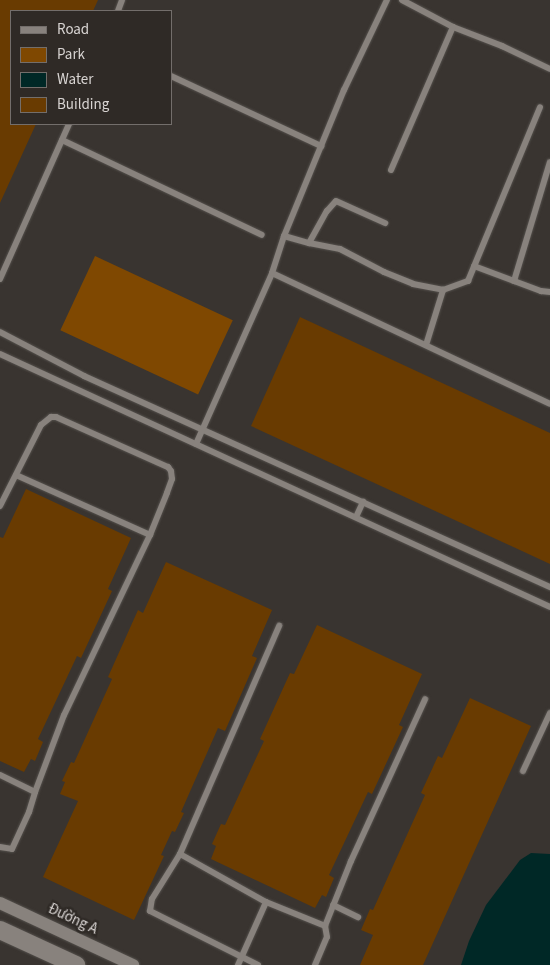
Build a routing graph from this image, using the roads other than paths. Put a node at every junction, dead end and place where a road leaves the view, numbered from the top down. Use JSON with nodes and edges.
{"nodes":[{"id":1,"x":387,"y":0,"type":"edge"},
{"id":2,"x":402,"y":0,"type":"edge"},
{"id":3,"x":453,"y":27,"type":"junction"},
{"id":4,"x":550,"y":69,"type":"edge"},
{"id":5,"x":172,"y":76,"type":"edge"},
{"id":6,"x":540,"y":107,"type":"dead end"},
{"id":7,"x":70,"y":125,"type":"edge"},
{"id":8,"x":62,"y":140,"type":"junction"},
{"id":9,"x":321,"y":146,"type":"junction"},
{"id":10,"x":550,"y":162,"type":"edge"},
{"id":11,"x":391,"y":170,"type":"dead end"},
{"id":12,"x":385,"y":224,"type":"dead end"},
{"id":13,"x":262,"y":235,"type":"dead end"},
{"id":14,"x":284,"y":236,"type":"junction"},
{"id":15,"x":309,"y":243,"type":"junction"},
{"id":16,"x":474,"y":266,"type":"junction"},
{"id":17,"x":272,"y":274,"type":"junction"},
{"id":18,"x":0,"y":279,"type":"edge"},
{"id":19,"x":514,"y":281,"type":"junction"},
{"id":20,"x":443,"y":290,"type":"junction"},
{"id":21,"x":550,"y":292,"type":"edge"},
{"id":22,"x":0,"y":332,"type":"edge"},
{"id":23,"x":426,"y":344,"type":"junction"},
{"id":24,"x":0,"y":354,"type":"edge"},
{"id":25,"x":550,"y":404,"type":"edge"},
{"id":26,"x":201,"y":429,"type":"junction"},
{"id":27,"x":196,"y":444,"type":"junction"},
{"id":28,"x":16,"y":475,"type":"junction"},
{"id":29,"x":363,"y":502,"type":"junction"},
{"id":30,"x":0,"y":506,"type":"edge"},
{"id":31,"x":356,"y":518,"type":"junction"},
{"id":32,"x":150,"y":535,"type":"junction"},
{"id":33,"x":550,"y":587,"type":"edge"},
{"id":34,"x":550,"y":606,"type":"edge"},
{"id":35,"x":279,"y":626,"type":"dead end"},
{"id":36,"x":425,"y":699,"type":"dead end"},
{"id":37,"x":550,"y":712,"type":"edge"},
{"id":38,"x":523,"y":771,"type":"dead end"},
{"id":39,"x":0,"y":774,"type":"edge"},
{"id":40,"x":35,"y":792,"type":"junction"},
{"id":41,"x":0,"y":847,"type":"edge"},
{"id":42,"x":180,"y":854,"type":"junction"},
{"id":43,"x":266,"y":902,"type":"junction"},
{"id":44,"x":0,"y":903,"type":"edge"},
{"id":45,"x":333,"y":905,"type":"junction"},
{"id":46,"x":358,"y":917,"type":"dead end"},
{"id":47,"x":325,"y":926,"type":"junction"},
{"id":48,"x":0,"y":930,"type":"edge"},
{"id":49,"x":241,"y":956,"type":"junction"},
{"id":50,"x":76,"y":965,"type":"edge"},
{"id":51,"x":133,"y":965,"type":"edge"},
{"id":52,"x":238,"y":965,"type":"edge"},
{"id":53,"x":258,"y":965,"type":"edge"},
{"id":54,"x":315,"y":965,"type":"edge"}],
"edges":[{"from":1,"to":9,"type":"lane"},
{"from":2,"to":3,"type":"lane"},
{"from":3,"to":4,"type":"lane"},
{"from":3,"to":11,"type":"lane"},
{"from":5,"to":9,"type":"lane"},
{"from":6,"to":16,"type":"lane"},
{"from":7,"to":8,"type":"lane"},
{"from":8,"to":13,"type":"lane"},
{"from":8,"to":18,"type":"lane"},
{"from":9,"to":14,"type":"lane"},
{"from":10,"to":19,"type":"lane"},
{"from":12,"to":15,"type":"lane"},
{"from":14,"to":15,"type":"lane"},
{"from":14,"to":17,"type":"lane"},
{"from":15,"to":20,"type":"lane"},
{"from":16,"to":19,"type":"lane"},
{"from":16,"to":20,"type":"lane"},
{"from":17,"to":23,"type":"lane"},
{"from":17,"to":26,"type":"lane"},
{"from":19,"to":21,"type":"lane"},
{"from":20,"to":23,"type":"lane"},
{"from":22,"to":26,"type":"lane"},
{"from":23,"to":25,"type":"lane"},
{"from":24,"to":27,"type":"lane"},
{"from":26,"to":27,"type":"lane"},
{"from":26,"to":29,"type":"lane"},
{"from":27,"to":31,"type":"lane"},
{"from":28,"to":30,"type":"lane"},
{"from":28,"to":32,"type":"lane"},
{"from":28,"to":32,"type":"lane"},
{"from":29,"to":31,"type":"lane"},
{"from":29,"to":33,"type":"lane"},
{"from":31,"to":34,"type":"lane"},
{"from":32,"to":40,"type":"lane"},
{"from":35,"to":42,"type":"lane"},
{"from":36,"to":45,"type":"lane"},
{"from":37,"to":38,"type":"lane"},
{"from":39,"to":40,"type":"lane"},
{"from":40,"to":41,"type":"lane"},
{"from":42,"to":43,"type":"lane"},
{"from":42,"to":49,"type":"lane"},
{"from":43,"to":47,"type":"lane"},
{"from":43,"to":49,"type":"lane"},
{"from":44,"to":51,"type":"street","name":"Đường A"},
{"from":45,"to":46,"type":"lane"},
{"from":45,"to":47,"type":"lane"},
{"from":47,"to":54,"type":"lane"},
{"from":48,"to":50,"type":"main road"},
{"from":49,"to":52,"type":"lane"},
{"from":49,"to":53,"type":"lane"}]}
